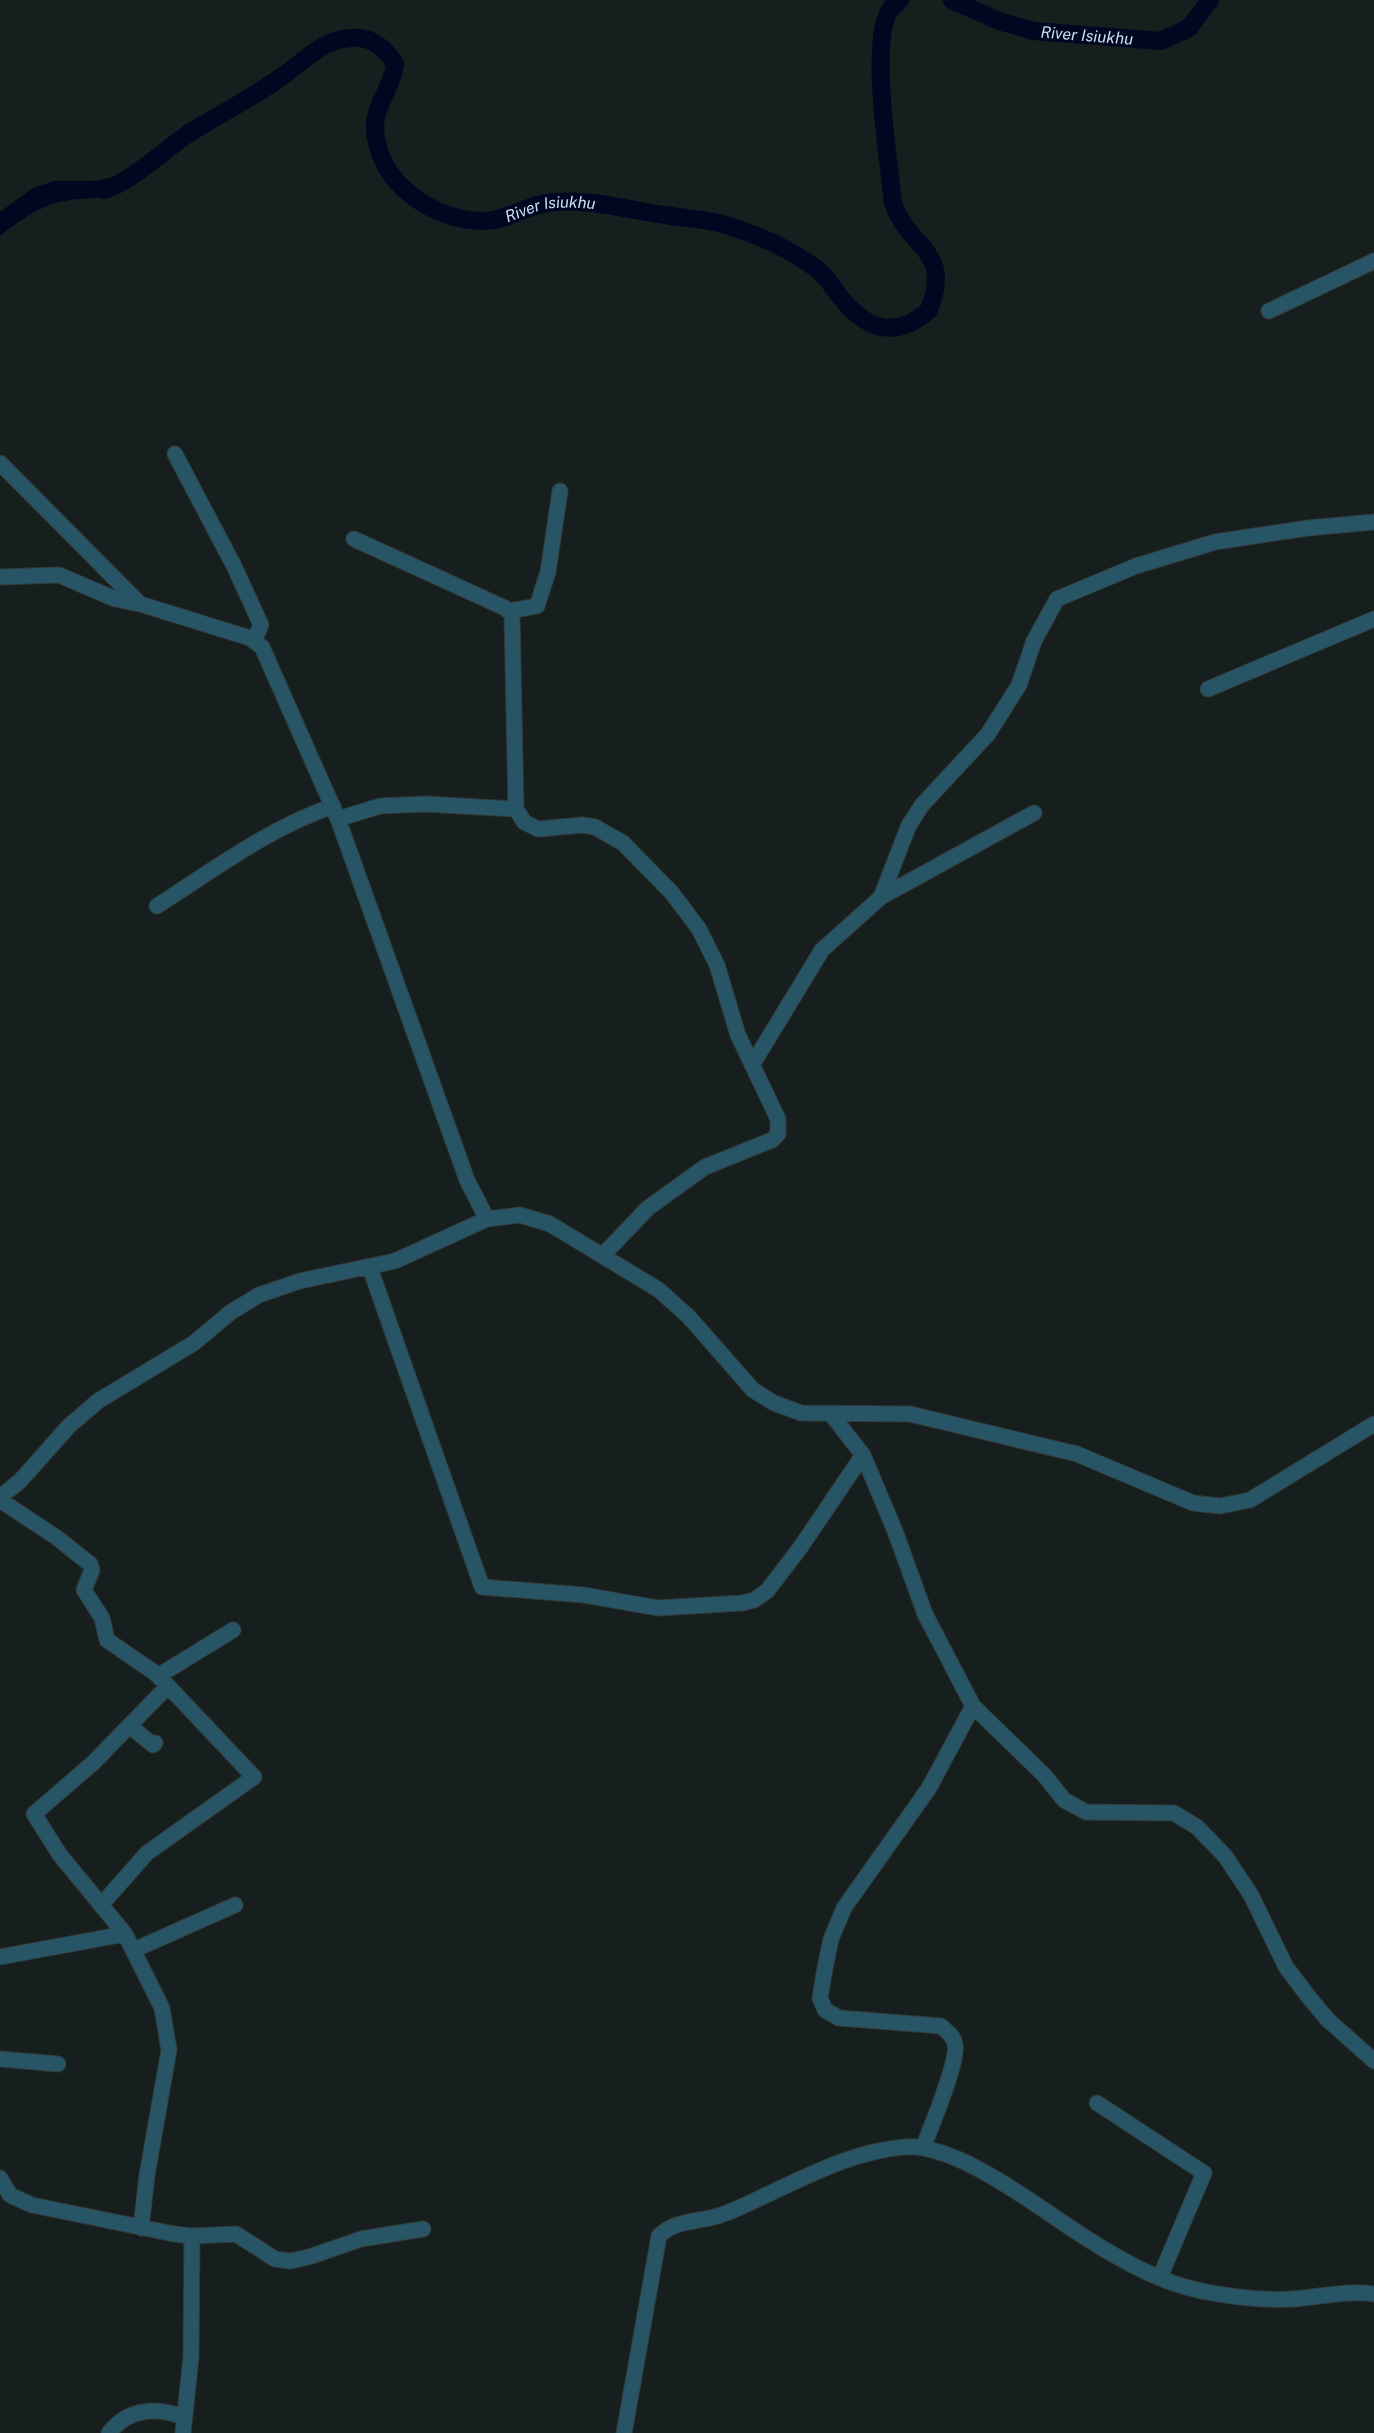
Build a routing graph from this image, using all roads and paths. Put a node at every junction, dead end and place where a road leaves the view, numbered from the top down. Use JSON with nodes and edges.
{"nodes":[{"id":1,"x":1374,"y":261,"type":"edge"},
{"id":2,"x":1269,"y":311,"type":"dead end"},
{"id":3,"x":175,"y":454,"type":"dead end"},
{"id":4,"x":0,"y":463,"type":"edge"},
{"id":5,"x":560,"y":491,"type":"dead end"},
{"id":6,"x":1374,"y":522,"type":"edge"},
{"id":7,"x":354,"y":539,"type":"dead end"},
{"id":8,"x":0,"y":577,"type":"edge"},
{"id":9,"x":140,"y":604,"type":"junction"},
{"id":10,"x":509,"y":611,"type":"junction"},
{"id":11,"x":1374,"y":619,"type":"edge"},
{"id":12,"x":254,"y":640,"type":"junction"},
{"id":13,"x":1208,"y":689,"type":"dead end"},
{"id":14,"x":516,"y":809,"type":"junction"},
{"id":15,"x":336,"y":812,"type":"junction"},
{"id":16,"x":1034,"y":813,"type":"dead end"},
{"id":17,"x":880,"y":897,"type":"junction"},
{"id":18,"x":157,"y":906,"type":"dead end"},
{"id":19,"x":752,"y":1065,"type":"junction"},
{"id":20,"x":487,"y":1219,"type":"junction"},
{"id":21,"x":603,"y":1255,"type":"junction"},
{"id":22,"x":370,"y":1268,"type":"junction"},
{"id":23,"x":831,"y":1414,"type":"junction"},
{"id":24,"x":1374,"y":1424,"type":"edge"},
{"id":25,"x":863,"y":1455,"type":"junction"},
{"id":26,"x":0,"y":1498,"type":"edge"},
{"id":27,"x":233,"y":1630,"type":"dead end"},
{"id":28,"x":163,"y":1681,"type":"junction"},
{"id":29,"x":973,"y":1706,"type":"junction"},
{"id":30,"x":130,"y":1725,"type":"junction"},
{"id":31,"x":155,"y":1743,"type":"dead end"},
{"id":32,"x":102,"y":1904,"type":"junction"},
{"id":33,"x":235,"y":1905,"type":"dead end"},
{"id":34,"x":125,"y":1934,"type":"junction"},
{"id":35,"x":134,"y":1950,"type":"junction"},
{"id":36,"x":0,"y":1957,"type":"edge"},
{"id":37,"x":0,"y":2059,"type":"edge"},
{"id":38,"x":1374,"y":2061,"type":"edge"},
{"id":39,"x":58,"y":2064,"type":"dead end"},
{"id":40,"x":1097,"y":2103,"type":"dead end"},
{"id":41,"x":923,"y":2148,"type":"junction"},
{"id":42,"x":0,"y":2178,"type":"edge"},
{"id":43,"x":141,"y":2228,"type":"junction"},
{"id":44,"x":423,"y":2229,"type":"dead end"},
{"id":45,"x":192,"y":2236,"type":"junction"},
{"id":46,"x":1160,"y":2277,"type":"junction"},
{"id":47,"x":1374,"y":2294,"type":"edge"},
{"id":48,"x":183,"y":2425,"type":"edge"},
{"id":49,"x":109,"y":2433,"type":"edge"},
{"id":50,"x":624,"y":2433,"type":"edge"}],
"edges":[{"from":1,"to":2,"type":"street"},
{"from":3,"to":12,"type":"street"},
{"from":4,"to":9,"type":"street"},
{"from":5,"to":10,"type":"street"},
{"from":6,"to":17,"type":"street"},
{"from":7,"to":10,"type":"street"},
{"from":8,"to":9,"type":"street"},
{"from":9,"to":12,"type":"street"},
{"from":10,"to":14,"type":"street"},
{"from":11,"to":13,"type":"street"},
{"from":12,"to":15,"type":"street"},
{"from":14,"to":15,"type":"street"},
{"from":14,"to":19,"type":"street"},
{"from":15,"to":18,"type":"street"},
{"from":15,"to":20,"type":"street"},
{"from":16,"to":17,"type":"street"},
{"from":17,"to":19,"type":"street"},
{"from":19,"to":21,"type":"street"},
{"from":20,"to":21,"type":"street"},
{"from":20,"to":22,"type":"street"},
{"from":21,"to":23,"type":"street"},
{"from":22,"to":25,"type":"street"},
{"from":22,"to":26,"type":"street"},
{"from":23,"to":24,"type":"street"},
{"from":23,"to":25,"type":"street"},
{"from":25,"to":29,"type":"street"},
{"from":26,"to":28,"type":"street"},
{"from":27,"to":28,"type":"street"},
{"from":28,"to":30,"type":"street"},
{"from":28,"to":32,"type":"street"},
{"from":29,"to":38,"type":"street"},
{"from":29,"to":41,"type":"street"},
{"from":30,"to":31,"type":"street"},
{"from":30,"to":32,"type":"street"},
{"from":32,"to":34,"type":"street"},
{"from":33,"to":35,"type":"street"},
{"from":34,"to":35,"type":"street"},
{"from":34,"to":36,"type":"street"},
{"from":35,"to":43,"type":"street"},
{"from":37,"to":39,"type":"street"},
{"from":40,"to":46,"type":"street"},
{"from":41,"to":46,"type":"street"},
{"from":41,"to":50,"type":"street"},
{"from":42,"to":43,"type":"street"},
{"from":43,"to":45,"type":"street"},
{"from":44,"to":45,"type":"street"},
{"from":45,"to":48,"type":"street"},
{"from":46,"to":47,"type":"street"},
{"from":48,"to":49,"type":"street"}]}
